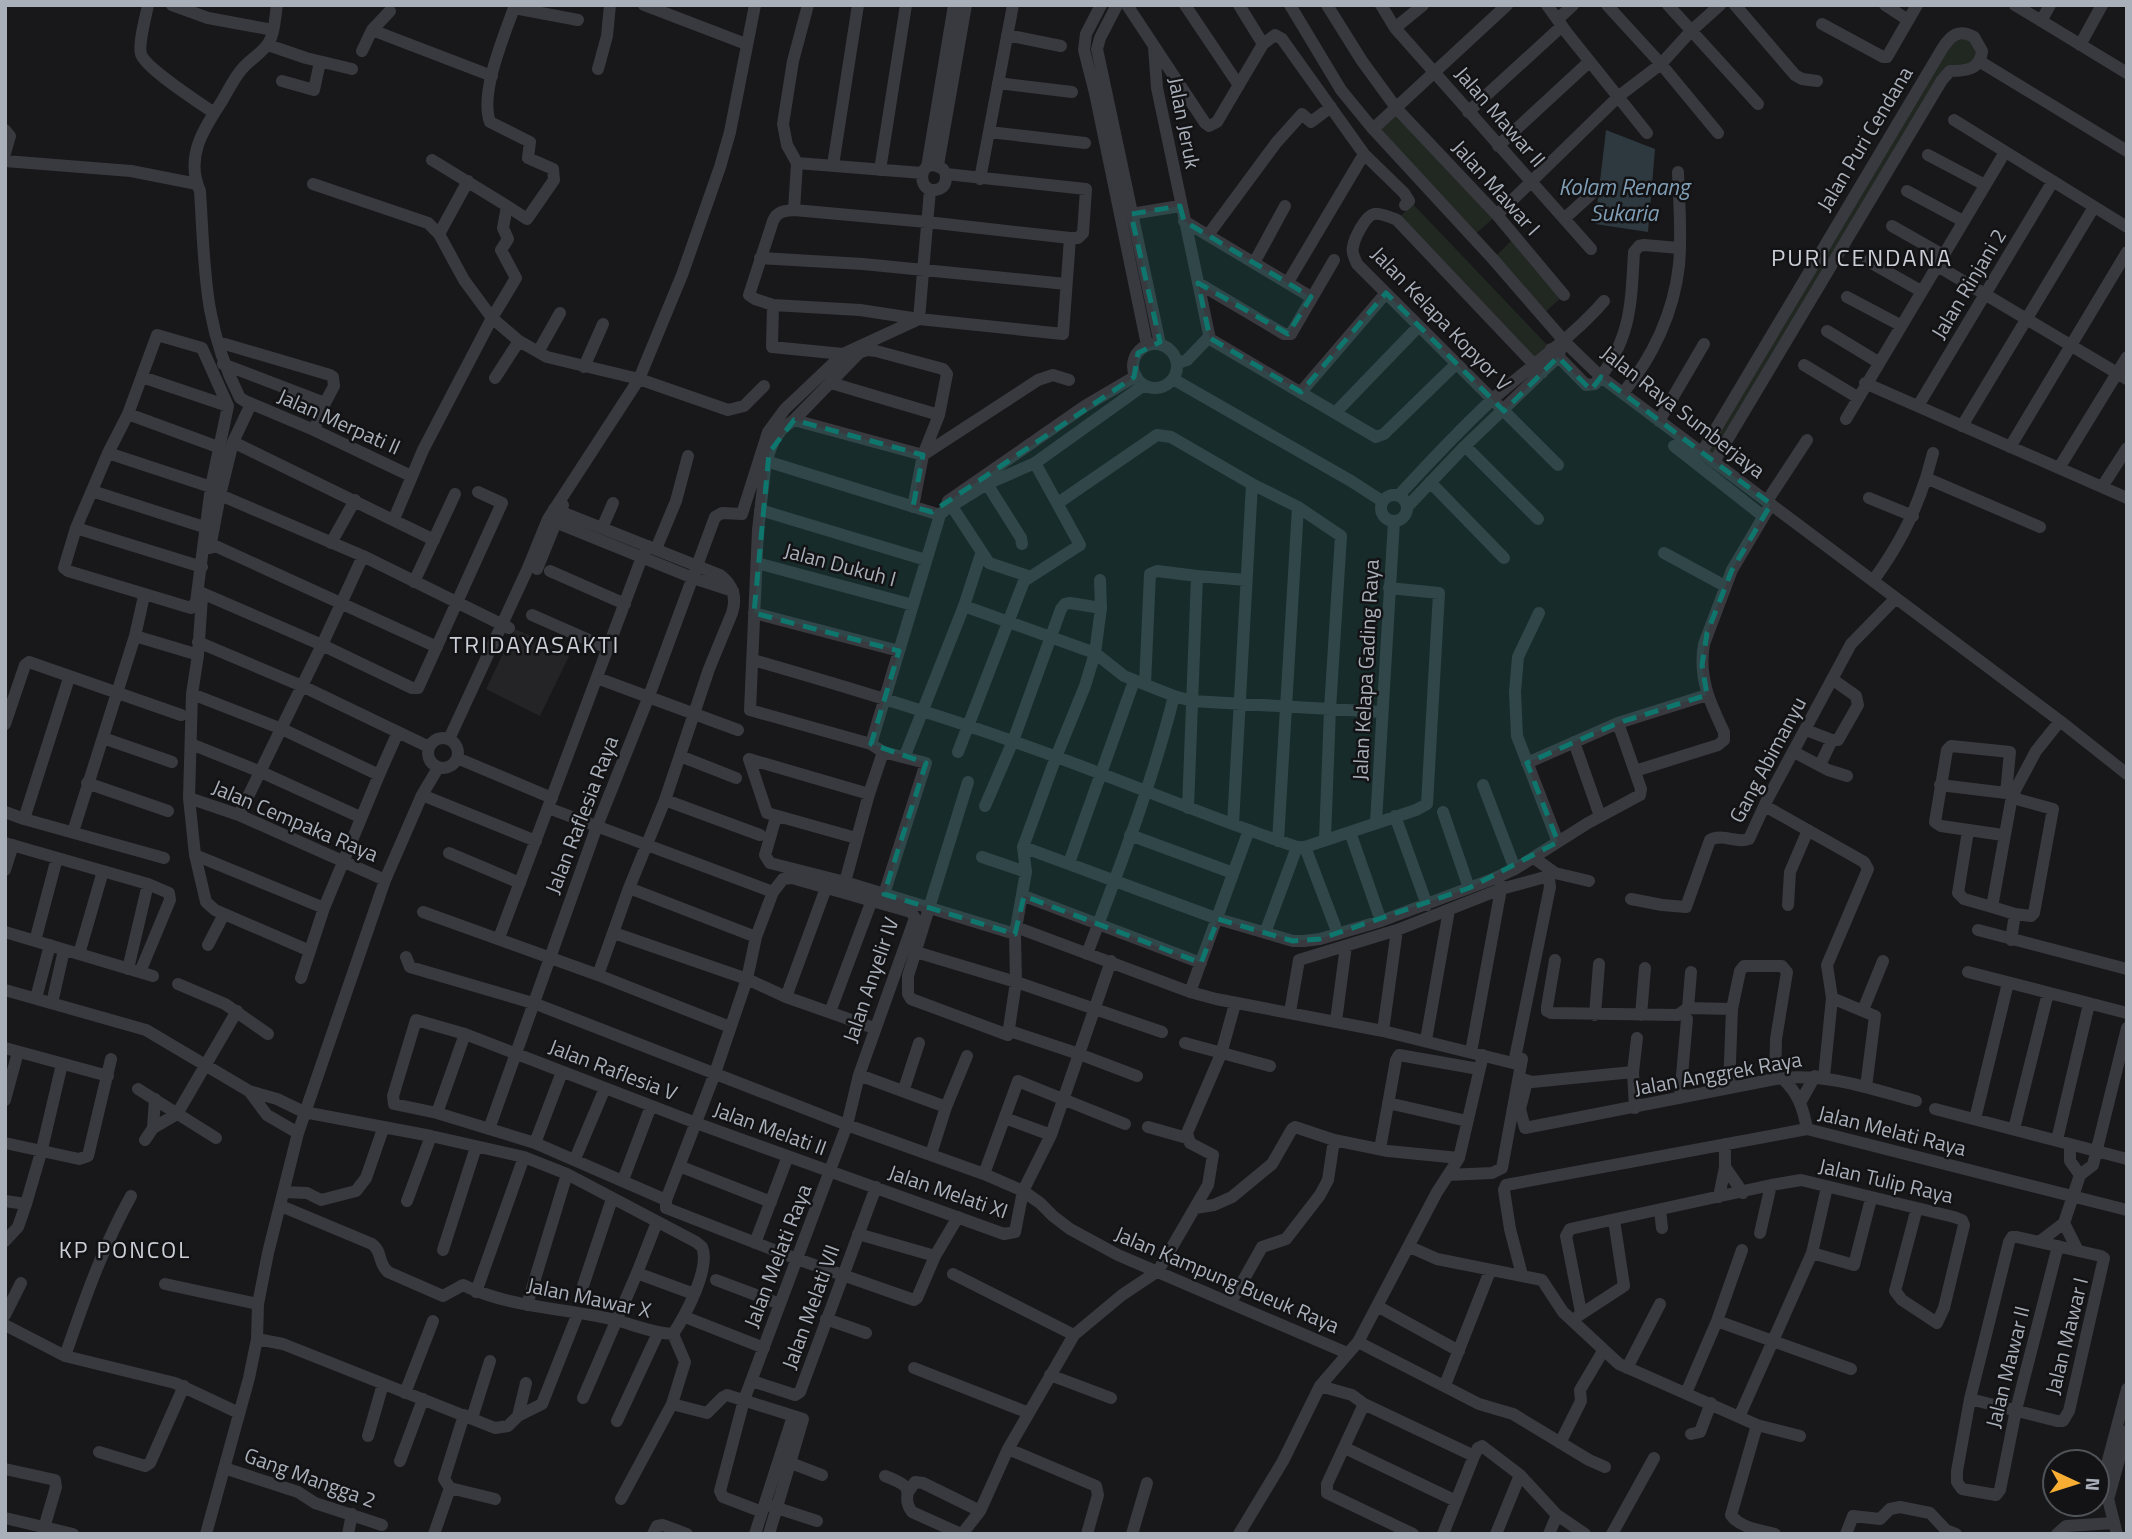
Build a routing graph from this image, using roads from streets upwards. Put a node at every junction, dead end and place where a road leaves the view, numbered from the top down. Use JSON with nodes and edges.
{"nodes":[{"id":1,"x":148,"y":5,"type":"edge"},
{"id":2,"x":172,"y":5,"type":"edge"},
{"id":3,"x":277,"y":5,"type":"edge"},
{"id":4,"x":610,"y":5,"type":"edge"},
{"id":5,"x":644,"y":5,"type":"edge"},
{"id":6,"x":687,"y":5,"type":"edge"},
{"id":7,"x":755,"y":5,"type":"edge"},
{"id":8,"x":807,"y":5,"type":"edge"},
{"id":9,"x":858,"y":5,"type":"edge"},
{"id":10,"x":906,"y":5,"type":"edge"},
{"id":11,"x":954,"y":5,"type":"edge"},
{"id":12,"x":966,"y":5,"type":"edge"},
{"id":13,"x":1013,"y":5,"type":"edge"},
{"id":14,"x":1101,"y":5,"type":"edge"},
{"id":15,"x":1116,"y":5,"type":"edge"},
{"id":16,"x":1127,"y":5,"type":"edge"},
{"id":17,"x":1185,"y":5,"type":"edge"},
{"id":18,"x":1239,"y":5,"type":"edge"},
{"id":19,"x":1290,"y":5,"type":"edge"},
{"id":20,"x":1327,"y":5,"type":"edge"},
{"id":21,"x":1381,"y":5,"type":"edge"},
{"id":22,"x":1423,"y":5,"type":"edge"},
{"id":23,"x":1507,"y":5,"type":"edge"},
{"id":24,"x":1547,"y":5,"type":"edge"},
{"id":25,"x":1573,"y":5,"type":"edge"},
{"id":26,"x":1607,"y":5,"type":"edge"},
{"id":27,"x":1668,"y":5,"type":"edge"},
{"id":28,"x":1720,"y":5,"type":"edge"},
{"id":29,"x":1735,"y":5,"type":"edge"},
{"id":30,"x":1885,"y":5,"type":"edge"},
{"id":31,"x":1917,"y":5,"type":"edge"},
{"id":32,"x":2015,"y":5,"type":"edge"},
{"id":33,"x":2050,"y":5,"type":"edge"},
{"id":34,"x":2102,"y":5,"type":"edge"},
{"id":35,"x":515,"y":7,"type":"edge"},
{"id":36,"x":390,"y":11,"type":"dead end"},
{"id":37,"x":684,"y":19,"type":"junction"},
{"id":38,"x":578,"y":20,"type":"dead end"},
{"id":39,"x":1909,"y":20,"type":"junction"},
{"id":40,"x":2041,"y":21,"type":"junction"},
{"id":41,"x":1560,"y":22,"type":"junction"},
{"id":42,"x":1822,"y":24,"type":"dead end"},
{"id":43,"x":957,"y":26,"type":"junction"},
{"id":44,"x":1395,"y":28,"type":"junction"},
{"id":45,"x":272,"y":30,"type":"junction"},
{"id":46,"x":372,"y":30,"type":"junction"},
{"id":47,"x":1690,"y":31,"type":"junction"},
{"id":48,"x":1007,"y":35,"type":"junction"},
{"id":49,"x":746,"y":44,"type":"junction"},
{"id":50,"x":1263,"y":44,"type":"junction"},
{"id":51,"x":268,"y":45,"type":"junction"},
{"id":52,"x":2081,"y":45,"type":"junction"},
{"id":53,"x":1061,"y":46,"type":"dead end"},
{"id":54,"x":1154,"y":47,"type":"junction"},
{"id":55,"x":362,"y":51,"type":"dead end"},
{"id":56,"x":1979,"y":61,"type":"junction"},
{"id":57,"x":320,"y":62,"type":"junction"},
{"id":58,"x":1589,"y":62,"type":"junction"},
{"id":59,"x":1661,"y":65,"type":"junction"},
{"id":60,"x":2125,"y":67,"type":"edge"},
{"id":61,"x":352,"y":69,"type":"dead end"},
{"id":62,"x":598,"y":69,"type":"dead end"},
{"id":63,"x":1436,"y":73,"type":"junction"},
{"id":64,"x":492,"y":76,"type":"junction"},
{"id":65,"x":1817,"y":80,"type":"dead end"},
{"id":66,"x":282,"y":81,"type":"dead end"},
{"id":67,"x":998,"y":83,"type":"junction"},
{"id":68,"x":1238,"y":84,"type":"junction"},
{"id":69,"x":1072,"y":92,"type":"dead end"},
{"id":70,"x":1619,"y":96,"type":"junction"},
{"id":71,"x":1758,"y":103,"type":"dead end"},
{"id":72,"x":1331,"y":107,"type":"junction"},
{"id":73,"x":1397,"y":109,"type":"junction"},
{"id":74,"x":1468,"y":112,"type":"junction"},
{"id":75,"x":214,"y":113,"type":"junction"},
{"id":76,"x":1954,"y":120,"type":"dead end"},
{"id":77,"x":5,"y":130,"type":"edge"},
{"id":78,"x":1373,"y":130,"type":"junction"},
{"id":79,"x":989,"y":132,"type":"junction"},
{"id":80,"x":1647,"y":133,"type":"dead end"},
{"id":81,"x":1718,"y":133,"type":"dead end"},
{"id":82,"x":1085,"y":143,"type":"dead end"},
{"id":83,"x":1498,"y":146,"type":"junction"},
{"id":84,"x":2127,"y":151,"type":"edge"},
{"id":85,"x":5,"y":152,"type":"edge"},
{"id":86,"x":2005,"y":152,"type":"junction"},
{"id":87,"x":1364,"y":154,"type":"junction"},
{"id":88,"x":1927,"y":155,"type":"dead end"},
{"id":89,"x":432,"y":160,"type":"dead end"},
{"id":90,"x":5,"y":161,"type":"edge"},
{"id":91,"x":797,"y":163,"type":"junction"},
{"id":92,"x":833,"y":165,"type":"junction"},
{"id":93,"x":880,"y":170,"type":"junction"},
{"id":94,"x":933,"y":170,"type":"junction"},
{"id":95,"x":1678,"y":172,"type":"dead end"},
{"id":96,"x":980,"y":179,"type":"junction"},
{"id":97,"x":468,"y":181,"type":"junction"},
{"id":98,"x":1531,"y":181,"type":"junction"},
{"id":99,"x":2053,"y":181,"type":"junction"},
{"id":100,"x":197,"y":184,"type":"junction"},
{"id":101,"x":313,"y":184,"type":"dead end"},
{"id":102,"x":1985,"y":185,"type":"junction"},
{"id":103,"x":1598,"y":188,"type":"dead end"},
{"id":104,"x":930,"y":190,"type":"junction"},
{"id":105,"x":1907,"y":191,"type":"dead end"},
{"id":106,"x":1405,"y":205,"type":"dead end"},
{"id":107,"x":507,"y":206,"type":"junction"},
{"id":108,"x":1180,"y":206,"type":"junction"},
{"id":109,"x":1285,"y":206,"type":"dead end"},
{"id":110,"x":2094,"y":207,"type":"junction"},
{"id":111,"x":794,"y":210,"type":"junction"},
{"id":112,"x":1131,"y":214,"type":"junction"},
{"id":113,"x":1497,"y":215,"type":"junction"},
{"id":114,"x":1565,"y":218,"type":"junction"},
{"id":115,"x":1184,"y":221,"type":"junction"},
{"id":116,"x":1963,"y":221,"type":"junction"},
{"id":117,"x":928,"y":222,"type":"junction"},
{"id":118,"x":1892,"y":226,"type":"dead end"},
{"id":119,"x":2127,"y":227,"type":"edge"},
{"id":120,"x":439,"y":234,"type":"junction"},
{"id":121,"x":1208,"y":235,"type":"junction"},
{"id":122,"x":1069,"y":238,"type":"junction"},
{"id":123,"x":1679,"y":248,"type":"junction"},
{"id":124,"x":1591,"y":249,"type":"dead end"},
{"id":125,"x":2127,"y":252,"type":"edge"},
{"id":126,"x":760,"y":258,"type":"junction"},
{"id":127,"x":1334,"y":260,"type":"dead end"},
{"id":128,"x":1939,"y":260,"type":"junction"},
{"id":129,"x":1868,"y":261,"type":"dead end"},
{"id":130,"x":1254,"y":262,"type":"junction"},
{"id":131,"x":1815,"y":263,"type":"junction"},
{"id":132,"x":924,"y":270,"type":"junction"},
{"id":133,"x":1828,"y":271,"type":"junction"},
{"id":134,"x":1288,"y":282,"type":"junction"},
{"id":135,"x":1066,"y":284,"type":"junction"},
{"id":136,"x":1198,"y":284,"type":"junction"},
{"id":137,"x":1921,"y":291,"type":"junction"},
{"id":138,"x":1386,"y":293,"type":"junction"},
{"id":139,"x":1564,"y":295,"type":"dead end"},
{"id":140,"x":1985,"y":295,"type":"junction"},
{"id":141,"x":1311,"y":297,"type":"junction"},
{"id":142,"x":1847,"y":298,"type":"dead end"},
{"id":143,"x":1604,"y":301,"type":"dead end"},
{"id":144,"x":773,"y":305,"type":"junction"},
{"id":145,"x":560,"y":313,"type":"dead end"},
{"id":146,"x":492,"y":318,"type":"junction"},
{"id":147,"x":919,"y":319,"type":"junction"},
{"id":148,"x":2027,"y":319,"type":"junction"},
{"id":149,"x":603,"y":324,"type":"dead end"},
{"id":150,"x":1900,"y":325,"type":"junction"},
{"id":151,"x":1419,"y":326,"type":"junction"},
{"id":152,"x":1827,"y":331,"type":"dead end"},
{"id":153,"x":519,"y":341,"type":"junction"},
{"id":154,"x":1214,"y":341,"type":"junction"},
{"id":155,"x":218,"y":342,"type":"junction"},
{"id":156,"x":1565,"y":342,"type":"junction"},
{"id":157,"x":1154,"y":344,"type":"junction"},
{"id":158,"x":1704,"y":344,"type":"dead end"},
{"id":159,"x":2071,"y":346,"type":"junction"},
{"id":160,"x":538,"y":352,"type":"junction"},
{"id":161,"x":1554,"y":353,"type":"junction"},
{"id":162,"x":843,"y":354,"type":"junction"},
{"id":163,"x":2127,"y":357,"type":"edge"},
{"id":164,"x":1878,"y":362,"type":"junction"},
{"id":165,"x":1178,"y":363,"type":"junction"},
{"id":166,"x":1754,"y":363,"type":"junction"},
{"id":167,"x":223,"y":364,"type":"junction"},
{"id":168,"x":1456,"y":364,"type":"junction"},
{"id":169,"x":584,"y":366,"type":"junction"},
{"id":170,"x":1804,"y":366,"type":"dead end"},
{"id":171,"x":1538,"y":368,"type":"junction"},
{"id":172,"x":1768,"y":372,"type":"junction"},
{"id":173,"x":2122,"y":376,"type":"edge"},
{"id":174,"x":142,"y":377,"type":"junction"},
{"id":175,"x":1601,"y":377,"type":"junction"},
{"id":176,"x":495,"y":378,"type":"dead end"},
{"id":177,"x":639,"y":379,"type":"junction"},
{"id":178,"x":1174,"y":379,"type":"junction"},
{"id":179,"x":1069,"y":380,"type":"dead end"},
{"id":180,"x":1140,"y":381,"type":"junction"},
{"id":181,"x":831,"y":383,"type":"junction"},
{"id":182,"x":1865,"y":383,"type":"junction"},
{"id":183,"x":764,"y":386,"type":"dead end"},
{"id":184,"x":1301,"y":392,"type":"junction"},
{"id":185,"x":1623,"y":393,"type":"junction"},
{"id":186,"x":1857,"y":397,"type":"junction"},
{"id":187,"x":1492,"y":400,"type":"junction"},
{"id":188,"x":325,"y":403,"type":"junction"},
{"id":189,"x":251,"y":404,"type":"junction"},
{"id":190,"x":228,"y":406,"type":"junction"},
{"id":191,"x":1918,"y":407,"type":"junction"},
{"id":192,"x":1335,"y":413,"type":"junction"},
{"id":193,"x":1506,"y":413,"type":"junction"},
{"id":194,"x":128,"y":414,"type":"junction"},
{"id":195,"x":939,"y":415,"type":"junction"},
{"id":196,"x":1846,"y":419,"type":"dead end"},
{"id":197,"x":794,"y":420,"type":"junction"},
{"id":198,"x":1659,"y":421,"type":"junction"},
{"id":199,"x":1962,"y":426,"type":"junction"},
{"id":200,"x":314,"y":430,"type":"junction"},
{"id":201,"x":1807,"y":440,"type":"dead end"},
{"id":202,"x":233,"y":442,"type":"junction"},
{"id":203,"x":1465,"y":446,"type":"junction"},
{"id":204,"x":1674,"y":446,"type":"dead end"},
{"id":205,"x":218,"y":447,"type":"junction"},
{"id":206,"x":2010,"y":447,"type":"junction"},
{"id":207,"x":2127,"y":448,"type":"edge"},
{"id":208,"x":1702,"y":452,"type":"junction"},
{"id":209,"x":108,"y":453,"type":"junction"},
{"id":210,"x":1933,"y":453,"type":"dead end"},
{"id":211,"x":923,"y":455,"type":"junction"},
{"id":212,"x":688,"y":456,"type":"dead end"},
{"id":213,"x":766,"y":461,"type":"junction"},
{"id":214,"x":1714,"y":462,"type":"junction"},
{"id":215,"x":1035,"y":463,"type":"junction"},
{"id":216,"x":1558,"y":465,"type":"dead end"},
{"id":217,"x":2059,"y":468,"type":"junction"},
{"id":218,"x":411,"y":476,"type":"junction"},
{"id":219,"x":1926,"y":478,"type":"junction"},
{"id":220,"x":1430,"y":482,"type":"junction"},
{"id":221,"x":987,"y":484,"type":"junction"},
{"id":222,"x":1252,"y":484,"type":"junction"},
{"id":223,"x":2102,"y":487,"type":"junction"},
{"id":224,"x":92,"y":491,"type":"junction"},
{"id":225,"x":215,"y":491,"type":"junction"},
{"id":226,"x":478,"y":492,"type":"dead end"},
{"id":227,"x":455,"y":494,"type":"dead end"},
{"id":228,"x":1399,"y":495,"type":"junction"},
{"id":229,"x":1869,"y":498,"type":"dead end"},
{"id":230,"x":2127,"y":498,"type":"edge"},
{"id":231,"x":355,"y":500,"type":"junction"},
{"id":232,"x":1382,"y":501,"type":"junction"},
{"id":233,"x":613,"y":503,"type":"dead end"},
{"id":234,"x":1058,"y":503,"type":"junction"},
{"id":235,"x":1769,"y":503,"type":"junction"},
{"id":236,"x":1408,"y":506,"type":"junction"},
{"id":237,"x":913,"y":507,"type":"junction"},
{"id":238,"x":1298,"y":507,"type":"junction"},
{"id":239,"x":946,"y":508,"type":"junction"},
{"id":240,"x":760,"y":510,"type":"junction"},
{"id":241,"x":555,"y":516,"type":"junction"},
{"id":242,"x":1763,"y":516,"type":"junction"},
{"id":243,"x":1913,"y":516,"type":"junction"},
{"id":244,"x":394,"y":519,"type":"junction"},
{"id":245,"x":1538,"y":519,"type":"dead end"},
{"id":246,"x":1394,"y":521,"type":"junction"},
{"id":247,"x":204,"y":527,"type":"junction"},
{"id":248,"x":2040,"y":527,"type":"dead end"},
{"id":249,"x":76,"y":528,"type":"junction"},
{"id":250,"x":602,"y":528,"type":"junction"},
{"id":251,"x":434,"y":540,"type":"junction"},
{"id":252,"x":331,"y":543,"type":"junction"},
{"id":253,"x":211,"y":544,"type":"junction"},
{"id":254,"x":1022,"y":544,"type":"dead end"},
{"id":255,"x":649,"y":551,"type":"junction"},
{"id":256,"x":1664,"y":553,"type":"dead end"},
{"id":257,"x":981,"y":554,"type":"junction"},
{"id":258,"x":363,"y":556,"type":"junction"},
{"id":259,"x":1504,"y":558,"type":"dead end"},
{"id":260,"x":926,"y":560,"type":"junction"},
{"id":261,"x":757,"y":563,"type":"junction"},
{"id":262,"x":202,"y":567,"type":"junction"},
{"id":263,"x":550,"y":571,"type":"dead end"},
{"id":264,"x":695,"y":572,"type":"junction"},
{"id":265,"x":1028,"y":576,"type":"junction"},
{"id":266,"x":1197,"y":576,"type":"junction"},
{"id":267,"x":1100,"y":580,"type":"dead end"},
{"id":268,"x":1246,"y":580,"type":"junction"},
{"id":269,"x":414,"y":582,"type":"junction"},
{"id":270,"x":1872,"y":582,"type":"junction"},
{"id":271,"x":1725,"y":586,"type":"junction"},
{"id":272,"x":1389,"y":588,"type":"junction"},
{"id":273,"x":202,"y":593,"type":"junction"},
{"id":274,"x":145,"y":596,"type":"junction"},
{"id":275,"x":1896,"y":598,"type":"junction"},
{"id":276,"x":342,"y":603,"type":"junction"},
{"id":277,"x":458,"y":603,"type":"junction"},
{"id":278,"x":625,"y":604,"type":"junction"},
{"id":279,"x":913,"y":605,"type":"junction"},
{"id":280,"x":964,"y":606,"type":"junction"},
{"id":281,"x":1101,"y":608,"type":"junction"},
{"id":282,"x":754,"y":613,"type":"junction"},
{"id":283,"x":1539,"y":613,"type":"dead end"},
{"id":284,"x":532,"y":615,"type":"dead end"},
{"id":285,"x":1007,"y":622,"type":"junction"},
{"id":286,"x":506,"y":627,"type":"junction"},
{"id":287,"x":135,"y":636,"type":"junction"},
{"id":288,"x":1051,"y":639,"type":"junction"},
{"id":289,"x":322,"y":645,"type":"junction"},
{"id":290,"x":195,"y":647,"type":"junction"},
{"id":291,"x":437,"y":647,"type":"junction"},
{"id":292,"x":607,"y":648,"type":"junction"},
{"id":293,"x":899,"y":651,"type":"junction"},
{"id":294,"x":1095,"y":653,"type":"junction"},
{"id":295,"x":753,"y":660,"type":"junction"},
{"id":296,"x":69,"y":678,"type":"junction"},
{"id":297,"x":597,"y":678,"type":"junction"},
{"id":298,"x":1832,"y":679,"type":"junction"},
{"id":299,"x":1140,"y":683,"type":"junction"},
{"id":300,"x":302,"y":686,"type":"junction"},
{"id":301,"x":117,"y":693,"type":"junction"},
{"id":302,"x":192,"y":694,"type":"junction"},
{"id":303,"x":1707,"y":695,"type":"junction"},
{"id":304,"x":649,"y":696,"type":"junction"},
{"id":305,"x":1174,"y":696,"type":"junction"},
{"id":306,"x":886,"y":699,"type":"junction"},
{"id":307,"x":1192,"y":701,"type":"junction"},
{"id":308,"x":1239,"y":704,"type":"junction"},
{"id":309,"x":1284,"y":706,"type":"junction"},
{"id":310,"x":1329,"y":709,"type":"junction"},
{"id":311,"x":924,"y":711,"type":"junction"},
{"id":312,"x":1382,"y":712,"type":"junction"},
{"id":313,"x":693,"y":713,"type":"junction"},
{"id":314,"x":181,"y":715,"type":"dead end"},
{"id":315,"x":2060,"y":721,"type":"junction"},
{"id":316,"x":1618,"y":723,"type":"junction"},
{"id":317,"x":5,"y":724,"type":"edge"},
{"id":318,"x":969,"y":726,"type":"junction"},
{"id":319,"x":282,"y":729,"type":"junction"},
{"id":320,"x":738,"y":730,"type":"dead end"},
{"id":321,"x":1806,"y":730,"type":"junction"},
{"id":322,"x":398,"y":732,"type":"junction"},
{"id":323,"x":103,"y":738,"type":"junction"},
{"id":324,"x":1832,"y":740,"type":"junction"},
{"id":325,"x":452,"y":741,"type":"junction"},
{"id":326,"x":1013,"y":741,"type":"junction"},
{"id":327,"x":1574,"y":742,"type":"junction"},
{"id":328,"x":191,"y":744,"type":"junction"},
{"id":329,"x":871,"y":744,"type":"junction"},
{"id":330,"x":429,"y":747,"type":"junction"},
{"id":331,"x":883,"y":751,"type":"junction"},
{"id":332,"x":958,"y":752,"type":"dead end"},
{"id":333,"x":1794,"y":752,"type":"junction"},
{"id":334,"x":906,"y":753,"type":"dead end"},
{"id":335,"x":680,"y":756,"type":"junction"},
{"id":336,"x":1056,"y":757,"type":"junction"},
{"id":337,"x":457,"y":758,"type":"junction"},
{"id":338,"x":172,"y":762,"type":"dead end"},
{"id":339,"x":1527,"y":763,"type":"junction"},
{"id":340,"x":1820,"y":765,"type":"junction"},
{"id":341,"x":438,"y":768,"type":"junction"},
{"id":342,"x":1635,"y":771,"type":"junction"},
{"id":343,"x":261,"y":772,"type":"junction"},
{"id":344,"x":2127,"y":774,"type":"edge"},
{"id":345,"x":379,"y":775,"type":"junction"},
{"id":346,"x":1102,"y":776,"type":"junction"},
{"id":347,"x":1847,"y":776,"type":"dead end"},
{"id":348,"x":736,"y":778,"type":"dead end"},
{"id":349,"x":968,"y":782,"type":"dead end"},
{"id":350,"x":87,"y":783,"type":"junction"},
{"id":351,"x":1483,"y":785,"type":"dead end"},
{"id":352,"x":1940,"y":785,"type":"junction"},
{"id":353,"x":1146,"y":791,"type":"junction"},
{"id":354,"x":869,"y":793,"type":"junction"},
{"id":355,"x":2009,"y":794,"type":"junction"},
{"id":356,"x":422,"y":795,"type":"junction"},
{"id":357,"x":189,"y":798,"type":"junction"},
{"id":358,"x":665,"y":800,"type":"junction"},
{"id":359,"x":550,"y":803,"type":"junction"},
{"id":360,"x":985,"y":806,"type":"dead end"},
{"id":361,"x":1765,"y":806,"type":"junction"},
{"id":362,"x":1188,"y":808,"type":"junction"},
{"id":363,"x":168,"y":811,"type":"dead end"},
{"id":364,"x":5,"y":812,"type":"edge"},
{"id":365,"x":1443,"y":812,"type":"dead end"},
{"id":366,"x":239,"y":815,"type":"junction"},
{"id":367,"x":1395,"y":816,"type":"junction"},
{"id":368,"x":1600,"y":816,"type":"junction"},
{"id":369,"x":360,"y":817,"type":"junction"},
{"id":370,"x":776,"y":817,"type":"junction"},
{"id":371,"x":24,"y":819,"type":"junction"},
{"id":372,"x":1376,"y":822,"type":"junction"},
{"id":373,"x":1233,"y":824,"type":"junction"},
{"id":374,"x":597,"y":826,"type":"junction"},
{"id":375,"x":1249,"y":830,"type":"junction"},
{"id":376,"x":1808,"y":830,"type":"junction"},
{"id":377,"x":1968,"y":831,"type":"junction"},
{"id":378,"x":73,"y":832,"type":"junction"},
{"id":379,"x":1350,"y":832,"type":"junction"},
{"id":380,"x":760,"y":835,"type":"dead end"},
{"id":381,"x":1130,"y":835,"type":"junction"},
{"id":382,"x":2003,"y":835,"type":"junction"},
{"id":383,"x":856,"y":838,"type":"junction"},
{"id":384,"x":1325,"y":839,"type":"junction"},
{"id":385,"x":536,"y":841,"type":"junction"},
{"id":386,"x":1278,"y":841,"type":"junction"},
{"id":387,"x":1558,"y":842,"type":"junction"},
{"id":388,"x":9,"y":844,"type":"edge"},
{"id":389,"x":648,"y":844,"type":"junction"},
{"id":390,"x":1023,"y":847,"type":"junction"},
{"id":391,"x":1301,"y":847,"type":"junction"},
{"id":392,"x":449,"y":853,"type":"dead end"},
{"id":393,"x":195,"y":855,"type":"junction"},
{"id":394,"x":982,"y":856,"type":"dead end"},
{"id":395,"x":57,"y":858,"type":"junction"},
{"id":396,"x":164,"y":858,"type":"dead end"},
{"id":397,"x":1534,"y":858,"type":"junction"},
{"id":398,"x":342,"y":861,"type":"junction"},
{"id":399,"x":1069,"y":863,"type":"junction"},
{"id":400,"x":1515,"y":869,"type":"junction"},
{"id":401,"x":5,"y":870,"type":"edge"},
{"id":402,"x":103,"y":871,"type":"junction"},
{"id":403,"x":1026,"y":872,"type":"junction"},
{"id":404,"x":1233,"y":873,"type":"junction"},
{"id":405,"x":1556,"y":874,"type":"junction"},
{"id":406,"x":385,"y":880,"type":"junction"},
{"id":407,"x":1114,"y":880,"type":"junction"},
{"id":408,"x":1589,"y":881,"type":"dead end"},
{"id":409,"x":845,"y":882,"type":"junction"},
{"id":410,"x":520,"y":883,"type":"junction"},
{"id":411,"x":1500,"y":883,"type":"junction"},
{"id":412,"x":148,"y":884,"type":"junction"},
{"id":413,"x":629,"y":888,"type":"junction"},
{"id":414,"x":826,"y":888,"type":"junction"},
{"id":415,"x":1469,"y":888,"type":"junction"},
{"id":416,"x":773,"y":892,"type":"junction"},
{"id":417,"x":1024,"y":896,"type":"junction"},
{"id":418,"x":878,"y":897,"type":"junction"},
{"id":419,"x":1631,"y":899,"type":"dead end"},
{"id":420,"x":1427,"y":905,"type":"junction"},
{"id":421,"x":1788,"y":905,"type":"dead end"},
{"id":422,"x":1992,"y":907,"type":"junction"},
{"id":423,"x":324,"y":908,"type":"junction"},
{"id":424,"x":930,"y":908,"type":"junction"},
{"id":425,"x":1449,"y":910,"type":"junction"},
{"id":426,"x":423,"y":912,"type":"dead end"},
{"id":427,"x":224,"y":914,"type":"junction"},
{"id":428,"x":2015,"y":914,"type":"junction"},
{"id":429,"x":1218,"y":919,"type":"junction"},
{"id":430,"x":1381,"y":921,"type":"junction"},
{"id":431,"x":1099,"y":923,"type":"junction"},
{"id":432,"x":1397,"y":930,"type":"junction"},
{"id":433,"x":1978,"y":930,"type":"dead end"},
{"id":434,"x":1016,"y":931,"type":"junction"},
{"id":435,"x":5,"y":932,"type":"edge"},
{"id":436,"x":614,"y":933,"type":"junction"},
{"id":437,"x":1265,"y":933,"type":"junction"},
{"id":438,"x":1338,"y":934,"type":"junction"},
{"id":439,"x":756,"y":937,"type":"junction"},
{"id":440,"x":499,"y":938,"type":"junction"},
{"id":441,"x":2011,"y":940,"type":"junction"},
{"id":442,"x":36,"y":941,"type":"junction"},
{"id":443,"x":50,"y":945,"type":"junction"},
{"id":444,"x":208,"y":946,"type":"dead end"},
{"id":445,"x":1346,"y":946,"type":"junction"},
{"id":446,"x":64,"y":950,"type":"junction"},
{"id":447,"x":310,"y":951,"type":"junction"},
{"id":448,"x":916,"y":952,"type":"junction"},
{"id":449,"x":79,"y":954,"type":"junction"},
{"id":450,"x":1087,"y":954,"type":"junction"},
{"id":451,"x":406,"y":957,"type":"dead end"},
{"id":452,"x":549,"y":957,"type":"junction"},
{"id":453,"x":1555,"y":960,"type":"dead end"},
{"id":454,"x":1111,"y":961,"type":"junction"},
{"id":455,"x":1882,"y":961,"type":"dead end"},
{"id":456,"x":1201,"y":963,"type":"junction"},
{"id":457,"x":1599,"y":964,"type":"dead end"},
{"id":458,"x":1645,"y":968,"type":"dead end"},
{"id":459,"x":2127,"y":969,"type":"edge"},
{"id":460,"x":134,"y":970,"type":"junction"},
{"id":461,"x":1691,"y":972,"type":"dead end"},
{"id":462,"x":1968,"y":972,"type":"dead end"},
{"id":463,"x":598,"y":975,"type":"junction"},
{"id":464,"x":153,"y":976,"type":"dead end"},
{"id":465,"x":301,"y":978,"type":"dead end"},
{"id":466,"x":747,"y":979,"type":"junction"},
{"id":467,"x":1016,"y":982,"type":"junction"},
{"id":468,"x":2008,"y":983,"type":"junction"},
{"id":469,"x":178,"y":984,"type":"dead end"},
{"id":470,"x":5,"y":990,"type":"edge"},
{"id":471,"x":1190,"y":992,"type":"junction"},
{"id":472,"x":2048,"y":993,"type":"junction"},
{"id":473,"x":786,"y":997,"type":"junction"},
{"id":474,"x":36,"y":998,"type":"junction"},
{"id":475,"x":1832,"y":998,"type":"junction"},
{"id":476,"x":52,"y":1003,"type":"junction"},
{"id":477,"x":1235,"y":1003,"type":"junction"},
{"id":478,"x":536,"y":1004,"type":"junction"},
{"id":479,"x":2089,"y":1004,"type":"junction"},
{"id":480,"x":1094,"y":1009,"type":"junction"},
{"id":481,"x":1732,"y":1009,"type":"junction"},
{"id":482,"x":1863,"y":1010,"type":"junction"},
{"id":483,"x":237,"y":1011,"type":"junction"},
{"id":484,"x":830,"y":1012,"type":"junction"},
{"id":485,"x":1290,"y":1012,"type":"junction"},
{"id":486,"x":2127,"y":1013,"type":"edge"},
{"id":487,"x":1688,"y":1014,"type":"junction"},
{"id":488,"x":1595,"y":1015,"type":"junction"},
{"id":489,"x":1641,"y":1015,"type":"junction"},
{"id":490,"x":1336,"y":1021,"type":"junction"},
{"id":491,"x":730,"y":1027,"type":"junction"},
{"id":492,"x":874,"y":1028,"type":"junction"},
{"id":493,"x":2127,"y":1028,"type":"edge"},
{"id":494,"x":1162,"y":1031,"type":"dead end"},
{"id":495,"x":1383,"y":1031,"type":"junction"},
{"id":496,"x":1009,"y":1033,"type":"junction"},
{"id":497,"x":268,"y":1034,"type":"dead end"},
{"id":498,"x":465,"y":1034,"type":"junction"},
{"id":499,"x":1637,"y":1038,"type":"dead end"},
{"id":500,"x":1426,"y":1041,"type":"junction"},
{"id":501,"x":919,"y":1043,"type":"dead end"},
{"id":502,"x":1185,"y":1043,"type":"dead end"},
{"id":503,"x":11,"y":1050,"type":"edge"},
{"id":504,"x":1477,"y":1053,"type":"junction"},
{"id":505,"x":517,"y":1054,"type":"junction"},
{"id":506,"x":1079,"y":1054,"type":"junction"},
{"id":507,"x":1221,"y":1054,"type":"junction"},
{"id":508,"x":967,"y":1056,"type":"dead end"},
{"id":509,"x":111,"y":1059,"type":"dead end"},
{"id":510,"x":62,"y":1064,"type":"junction"},
{"id":511,"x":1517,"y":1064,"type":"junction"},
{"id":512,"x":205,"y":1066,"type":"junction"},
{"id":513,"x":1270,"y":1066,"type":"dead end"},
{"id":514,"x":1479,"y":1069,"type":"junction"},
{"id":515,"x":562,"y":1072,"type":"junction"},
{"id":516,"x":1633,"y":1072,"type":"junction"},
{"id":517,"x":715,"y":1073,"type":"junction"},
{"id":518,"x":859,"y":1074,"type":"junction"},
{"id":519,"x":108,"y":1076,"type":"junction"},
{"id":520,"x":1137,"y":1076,"type":"dead end"},
{"id":521,"x":1819,"y":1077,"type":"junction"},
{"id":522,"x":1779,"y":1078,"type":"junction"},
{"id":523,"x":1523,"y":1080,"type":"junction"},
{"id":524,"x":1866,"y":1087,"type":"junction"},
{"id":525,"x":605,"y":1088,"type":"junction"},
{"id":526,"x":1730,"y":1088,"type":"junction"},
{"id":527,"x":138,"y":1089,"type":"dead end"},
{"id":528,"x":904,"y":1089,"type":"junction"},
{"id":529,"x":249,"y":1091,"type":"junction"},
{"id":530,"x":1680,"y":1098,"type":"junction"},
{"id":531,"x":155,"y":1099,"type":"junction"},
{"id":532,"x":1064,"y":1099,"type":"junction"},
{"id":533,"x":5,"y":1100,"type":"edge"},
{"id":534,"x":1801,"y":1101,"type":"junction"},
{"id":535,"x":1916,"y":1101,"type":"dead end"},
{"id":536,"x":1388,"y":1102,"type":"junction"},
{"id":537,"x":651,"y":1106,"type":"junction"},
{"id":538,"x":946,"y":1107,"type":"junction"},
{"id":539,"x":1635,"y":1108,"type":"junction"},
{"id":540,"x":1935,"y":1109,"type":"dead end"},
{"id":541,"x":304,"y":1112,"type":"junction"},
{"id":542,"x":437,"y":1113,"type":"junction"},
{"id":543,"x":177,"y":1114,"type":"junction"},
{"id":544,"x":1005,"y":1118,"type":"junction"},
{"id":545,"x":1975,"y":1119,"type":"junction"},
{"id":546,"x":1467,"y":1121,"type":"junction"},
{"id":547,"x":696,"y":1123,"type":"junction"},
{"id":548,"x":1125,"y":1124,"type":"dead end"},
{"id":549,"x":847,"y":1125,"type":"junction"},
{"id":550,"x":1148,"y":1127,"type":"dead end"},
{"id":551,"x":153,"y":1128,"type":"junction"},
{"id":552,"x":383,"y":1129,"type":"junction"},
{"id":553,"x":489,"y":1129,"type":"junction"},
{"id":554,"x":1807,"y":1129,"type":"junction"},
{"id":555,"x":2014,"y":1129,"type":"junction"},
{"id":556,"x":298,"y":1133,"type":"junction"},
{"id":557,"x":1051,"y":1135,"type":"junction"},
{"id":558,"x":431,"y":1136,"type":"junction"},
{"id":559,"x":216,"y":1138,"type":"dead end"},
{"id":560,"x":1187,"y":1138,"type":"junction"},
{"id":561,"x":145,"y":1140,"type":"dead end"},
{"id":562,"x":1334,"y":1140,"type":"junction"},
{"id":563,"x":2064,"y":1142,"type":"junction"},
{"id":564,"x":5,"y":1143,"type":"edge"},
{"id":565,"x":535,"y":1143,"type":"junction"},
{"id":566,"x":1725,"y":1144,"type":"junction"},
{"id":567,"x":476,"y":1147,"type":"junction"},
{"id":568,"x":42,"y":1149,"type":"junction"},
{"id":569,"x":1380,"y":1149,"type":"junction"},
{"id":570,"x":2097,"y":1152,"type":"junction"},
{"id":571,"x":931,"y":1154,"type":"junction"},
{"id":572,"x":788,"y":1156,"type":"junction"},
{"id":573,"x":524,"y":1157,"type":"junction"},
{"id":574,"x":1459,"y":1158,"type":"junction"},
{"id":575,"x":575,"y":1159,"type":"junction"},
{"id":576,"x":2127,"y":1159,"type":"edge"},
{"id":577,"x":679,"y":1166,"type":"junction"},
{"id":578,"x":1725,"y":1167,"type":"junction"},
{"id":579,"x":831,"y":1171,"type":"junction"},
{"id":580,"x":567,"y":1174,"type":"junction"},
{"id":581,"x":984,"y":1174,"type":"junction"},
{"id":582,"x":1448,"y":1175,"type":"junction"},
{"id":583,"x":2080,"y":1175,"type":"junction"},
{"id":584,"x":622,"y":1180,"type":"junction"},
{"id":585,"x":1771,"y":1185,"type":"junction"},
{"id":586,"x":876,"y":1187,"type":"junction"},
{"id":587,"x":1827,"y":1187,"type":"junction"},
{"id":588,"x":1023,"y":1191,"type":"junction"},
{"id":589,"x":1748,"y":1191,"type":"junction"},
{"id":590,"x":284,"y":1192,"type":"junction"},
{"id":591,"x":131,"y":1196,"type":"dead end"},
{"id":592,"x":2073,"y":1196,"type":"junction"},
{"id":593,"x":1719,"y":1197,"type":"junction"},
{"id":594,"x":612,"y":1199,"type":"junction"},
{"id":595,"x":1871,"y":1199,"type":"junction"},
{"id":596,"x":666,"y":1200,"type":"junction"},
{"id":597,"x":5,"y":1201,"type":"edge"},
{"id":598,"x":407,"y":1201,"type":"dead end"},
{"id":599,"x":771,"y":1202,"type":"junction"},
{"id":600,"x":26,"y":1204,"type":"junction"},
{"id":601,"x":281,"y":1206,"type":"junction"},
{"id":602,"x":1195,"y":1208,"type":"junction"},
{"id":603,"x":1917,"y":1208,"type":"junction"},
{"id":604,"x":1660,"y":1210,"type":"junction"},
{"id":605,"x":2127,"y":1210,"type":"edge"},
{"id":606,"x":958,"y":1217,"type":"junction"},
{"id":607,"x":1614,"y":1220,"type":"junction"},
{"id":608,"x":657,"y":1222,"type":"junction"},
{"id":609,"x":2064,"y":1223,"type":"junction"},
{"id":610,"x":1662,"y":1228,"type":"dead end"},
{"id":611,"x":1760,"y":1233,"type":"dead end"},
{"id":612,"x":858,"y":1234,"type":"junction"},
{"id":613,"x":5,"y":1241,"type":"edge"},
{"id":614,"x":2039,"y":1242,"type":"junction"},
{"id":615,"x":755,"y":1243,"type":"junction"},
{"id":616,"x":1410,"y":1247,"type":"junction"},
{"id":617,"x":2058,"y":1247,"type":"junction"},
{"id":618,"x":443,"y":1250,"type":"dead end"},
{"id":619,"x":1742,"y":1250,"type":"dead end"},
{"id":620,"x":2078,"y":1251,"type":"junction"},
{"id":621,"x":1812,"y":1254,"type":"junction"},
{"id":622,"x":935,"y":1256,"type":"junction"},
{"id":623,"x":797,"y":1259,"type":"junction"},
{"id":624,"x":1158,"y":1270,"type":"junction"},
{"id":625,"x":1490,"y":1271,"type":"junction"},
{"id":626,"x":637,"y":1273,"type":"junction"},
{"id":627,"x":843,"y":1274,"type":"junction"},
{"id":628,"x":953,"y":1274,"type":"dead end"},
{"id":629,"x":1522,"y":1275,"type":"junction"},
{"id":630,"x":716,"y":1280,"type":"dead end"},
{"id":631,"x":21,"y":1283,"type":"dead end"},
{"id":632,"x":165,"y":1284,"type":"dead end"},
{"id":633,"x":583,"y":1286,"type":"dead end"},
{"id":634,"x":476,"y":1292,"type":"junction"},
{"id":635,"x":694,"y":1294,"type":"junction"},
{"id":636,"x":1231,"y":1301,"type":"junction"},
{"id":637,"x":258,"y":1304,"type":"junction"},
{"id":638,"x":780,"y":1304,"type":"junction"},
{"id":639,"x":1660,"y":1304,"type":"dead end"},
{"id":640,"x":527,"y":1305,"type":"junction"},
{"id":641,"x":1377,"y":1306,"type":"junction"},
{"id":642,"x":578,"y":1313,"type":"junction"},
{"id":643,"x":5,"y":1315,"type":"edge"},
{"id":644,"x":685,"y":1317,"type":"junction"},
{"id":645,"x":1578,"y":1317,"type":"junction"},
{"id":646,"x":826,"y":1319,"type":"junction"},
{"id":647,"x":617,"y":1320,"type":"junction"},
{"id":648,"x":433,"y":1321,"type":"dead end"},
{"id":649,"x":1717,"y":1321,"type":"junction"},
{"id":650,"x":5,"y":1325,"type":"edge"},
{"id":651,"x":658,"y":1333,"type":"junction"},
{"id":652,"x":866,"y":1333,"type":"dead end"},
{"id":653,"x":673,"y":1334,"type":"junction"},
{"id":654,"x":1074,"y":1335,"type":"junction"},
{"id":655,"x":257,"y":1339,"type":"junction"},
{"id":656,"x":1358,"y":1342,"type":"junction"},
{"id":657,"x":1772,"y":1342,"type":"junction"},
{"id":658,"x":764,"y":1348,"type":"junction"},
{"id":659,"x":1459,"y":1351,"type":"junction"},
{"id":660,"x":1603,"y":1351,"type":"junction"},
{"id":661,"x":1347,"y":1353,"type":"junction"},
{"id":662,"x":65,"y":1356,"type":"junction"},
{"id":663,"x":490,"y":1361,"type":"dead end"},
{"id":664,"x":914,"y":1368,"type":"dead end"},
{"id":665,"x":1627,"y":1368,"type":"junction"},
{"id":666,"x":1851,"y":1369,"type":"dead end"},
{"id":667,"x":1049,"y":1375,"type":"junction"},
{"id":668,"x":752,"y":1381,"type":"junction"},
{"id":669,"x":526,"y":1382,"type":"dead end"},
{"id":670,"x":383,"y":1384,"type":"junction"},
{"id":671,"x":1445,"y":1385,"type":"junction"},
{"id":672,"x":184,"y":1386,"type":"junction"},
{"id":673,"x":1320,"y":1386,"type":"junction"},
{"id":674,"x":2127,"y":1389,"type":"edge"},
{"id":675,"x":405,"y":1393,"type":"junction"},
{"id":676,"x":1686,"y":1393,"type":"junction"},
{"id":677,"x":583,"y":1398,"type":"dead end"},
{"id":678,"x":1111,"y":1398,"type":"dead end"},
{"id":679,"x":423,"y":1399,"type":"junction"},
{"id":680,"x":1970,"y":1399,"type":"junction"},
{"id":681,"x":744,"y":1400,"type":"junction"},
{"id":682,"x":672,"y":1404,"type":"junction"},
{"id":683,"x":1364,"y":1404,"type":"junction"},
{"id":684,"x":1711,"y":1404,"type":"junction"},
{"id":685,"x":2016,"y":1410,"type":"junction"},
{"id":686,"x":239,"y":1413,"type":"junction"},
{"id":687,"x":1029,"y":1413,"type":"junction"},
{"id":688,"x":468,"y":1416,"type":"junction"},
{"id":689,"x":518,"y":1416,"type":"junction"},
{"id":690,"x":1739,"y":1417,"type":"junction"},
{"id":691,"x":617,"y":1421,"type":"dead end"},
{"id":692,"x":1757,"y":1425,"type":"junction"},
{"id":693,"x":2127,"y":1431,"type":"edge"},
{"id":694,"x":1691,"y":1434,"type":"dead end"},
{"id":695,"x":368,"y":1436,"type":"dead end"},
{"id":696,"x":1800,"y":1436,"type":"dead end"},
{"id":697,"x":1560,"y":1443,"type":"junction"},
{"id":698,"x":1345,"y":1448,"type":"junction"},
{"id":699,"x":1008,"y":1449,"type":"junction"},
{"id":700,"x":2111,"y":1449,"type":"edge"},
{"id":701,"x":99,"y":1452,"type":"dead end"},
{"id":702,"x":1474,"y":1456,"type":"junction"},
{"id":703,"x":1654,"y":1458,"type":"dead end"},
{"id":704,"x":400,"y":1461,"type":"dead end"},
{"id":705,"x":785,"y":1461,"type":"junction"},
{"id":706,"x":1605,"y":1467,"type":"dead end"},
{"id":707,"x":224,"y":1468,"type":"junction"},
{"id":708,"x":5,"y":1469,"type":"edge"},
{"id":709,"x":822,"y":1475,"type":"dead end"},
{"id":710,"x":1520,"y":1475,"type":"junction"},
{"id":711,"x":886,"y":1476,"type":"dead end"},
{"id":712,"x":1147,"y":1483,"type":"dead end"},
{"id":713,"x":450,"y":1488,"type":"junction"},
{"id":714,"x":2111,"y":1489,"type":"edge"},
{"id":715,"x":909,"y":1491,"type":"junction"},
{"id":716,"x":495,"y":1499,"type":"dead end"},
{"id":717,"x":621,"y":1499,"type":"dead end"},
{"id":718,"x":1456,"y":1501,"type":"junction"},
{"id":719,"x":2111,"y":1505,"type":"edge"},
{"id":720,"x":768,"y":1508,"type":"junction"},
{"id":721,"x":980,"y":1511,"type":"junction"},
{"id":722,"x":352,"y":1514,"type":"junction"},
{"id":723,"x":1558,"y":1515,"type":"junction"},
{"id":724,"x":5,"y":1518,"type":"edge"},
{"id":725,"x":817,"y":1521,"type":"dead end"},
{"id":726,"x":382,"y":1525,"type":"dead end"},
{"id":727,"x":44,"y":1528,"type":"junction"},
{"id":728,"x":2116,"y":1528,"type":"edge"},
{"id":729,"x":1406,"y":1532,"type":"edge"},
{"id":730,"x":73,"y":1534,"type":"edge"},
{"id":731,"x":206,"y":1534,"type":"edge"},
{"id":732,"x":348,"y":1534,"type":"edge"},
{"id":733,"x":434,"y":1534,"type":"edge"},
{"id":734,"x":653,"y":1534,"type":"edge"},
{"id":735,"x":687,"y":1534,"type":"edge"},
{"id":736,"x":755,"y":1534,"type":"edge"},
{"id":737,"x":769,"y":1534,"type":"edge"},
{"id":738,"x":961,"y":1534,"type":"edge"},
{"id":739,"x":1087,"y":1534,"type":"edge"},
{"id":740,"x":1132,"y":1534,"type":"edge"},
{"id":741,"x":1239,"y":1534,"type":"edge"},
{"id":742,"x":1443,"y":1534,"type":"edge"},
{"id":743,"x":1496,"y":1534,"type":"edge"},
{"id":744,"x":1549,"y":1534,"type":"edge"},
{"id":745,"x":1585,"y":1534,"type":"edge"},
{"id":746,"x":1612,"y":1534,"type":"edge"},
{"id":747,"x":1775,"y":1534,"type":"edge"},
{"id":748,"x":1846,"y":1534,"type":"edge"},
{"id":749,"x":1956,"y":1534,"type":"edge"},
{"id":750,"x":2057,"y":1534,"type":"edge"}],
"edges":[{"from":1,"to":75,"type":"street"},
{"from":2,"to":45,"type":"street"},
{"from":3,"to":45,"type":"street"},
{"from":4,"to":62,"type":"street"},
{"from":5,"to":37,"type":"street"},
{"from":6,"to":37,"type":"street"},
{"from":7,"to":49,"type":"street"},
{"from":8,"to":91,"type":"street"},
{"from":9,"to":92,"type":"street"},
{"from":10,"to":93,"type":"street"},
{"from":11,"to":43,"type":"street"},
{"from":12,"to":43,"type":"street"},
{"from":13,"to":48,"type":"street"},
{"from":14,"to":157,"type":"street"},
{"from":15,"to":112,"type":"street"},
{"from":16,"to":54,"type":"street"},
{"from":17,"to":68,"type":"street"},
{"from":18,"to":50,"type":"street"},
{"from":19,"to":78,"type":"street","name":"Jalan Raya Sumberjaya"},
{"from":20,"to":73,"type":"street","name":"Jalan Mawar I"},
{"from":21,"to":44,"type":"street","name":"Jalan Mawar II"},
{"from":22,"to":44,"type":"street"},
{"from":23,"to":63,"type":"street"},
{"from":24,"to":41,"type":"street"},
{"from":25,"to":41,"type":"street"},
{"from":26,"to":59,"type":"street"},
{"from":27,"to":47,"type":"street"},
{"from":28,"to":47,"type":"street"},
{"from":29,"to":65,"type":"street"},
{"from":30,"to":39,"type":"street"},
{"from":31,"to":39,"type":"street"},
{"from":32,"to":40,"type":"street"},
{"from":33,"to":40,"type":"street"},
{"from":34,"to":52,"type":"street"},
{"from":35,"to":38,"type":"street"},
{"from":35,"to":64,"type":"street"},
{"from":36,"to":46,"type":"street"},
{"from":37,"to":49,"type":"street"},
{"from":39,"to":42,"type":"street"},
{"from":40,"to":52,"type":"street"},
{"from":41,"to":58,"type":"street"},
{"from":41,"to":74,"type":"street"},
{"from":43,"to":94,"type":"street"},
{"from":44,"to":63,"type":"street","name":"Jalan Mawar II"},
{"from":45,"to":51,"type":"street"},
{"from":46,"to":55,"type":"street"},
{"from":46,"to":64,"type":"street"},
{"from":47,"to":59,"type":"street"},
{"from":47,"to":71,"type":"street"},
{"from":48,"to":53,"type":"street"},
{"from":48,"to":67,"type":"street"},
{"from":49,"to":177,"type":"street"},
{"from":50,"to":68,"type":"street"},
{"from":50,"to":72,"type":"street"},
{"from":51,"to":57,"type":"street"},
{"from":51,"to":75,"type":"street"},
{"from":52,"to":60,"type":"street"},
{"from":54,"to":68,"type":"street"},
{"from":54,"to":108,"type":"street","name":"Jalan Jeruk"},
{"from":56,"to":84,"type":"street"},
{"from":56,"to":131,"type":"street","name":"Jalan Puri Cendana"},
{"from":56,"to":133,"type":"street","name":"Jalan Puri Cendana"},
{"from":57,"to":61,"type":"street"},
{"from":57,"to":66,"type":"street"},
{"from":58,"to":70,"type":"street"},
{"from":58,"to":83,"type":"street"},
{"from":59,"to":70,"type":"street"},
{"from":59,"to":81,"type":"street"},
{"from":63,"to":73,"type":"street"},
{"from":63,"to":74,"type":"street","name":"Jalan Mawar II"},
{"from":64,"to":107,"type":"street"},
{"from":67,"to":69,"type":"street"},
{"from":67,"to":79,"type":"street"},
{"from":70,"to":80,"type":"street"},
{"from":70,"to":98,"type":"street"},
{"from":72,"to":87,"type":"street"},
{"from":72,"to":121,"type":"street"},
{"from":73,"to":78,"type":"street"},
{"from":73,"to":113,"type":"street","name":"Jalan Mawar I"},
{"from":74,"to":83,"type":"street","name":"Jalan Mawar II"},
{"from":75,"to":100,"type":"street"},
{"from":76,"to":86,"type":"street"},
{"from":77,"to":85,"type":"street"},
{"from":78,"to":156,"type":"street","name":"Jalan Raya Sumberjaya"},
{"from":79,"to":82,"type":"street"},
{"from":79,"to":96,"type":"street"},
{"from":83,"to":98,"type":"street","name":"Jalan Mawar II"},
{"from":86,"to":99,"type":"street"},
{"from":86,"to":102,"type":"street"},
{"from":87,"to":106,"type":"street"},
{"from":87,"to":134,"type":"street"},
{"from":88,"to":102,"type":"street"},
{"from":89,"to":97,"type":"street"},
{"from":90,"to":100,"type":"street"},
{"from":91,"to":92,"type":"street"},
{"from":91,"to":111,"type":"street"},
{"from":92,"to":93,"type":"street"},
{"from":93,"to":94,"type":"street"},
{"from":94,"to":96,"type":"street"},
{"from":94,"to":104,"type":"street"},
{"from":94,"to":104,"type":"street"},
{"from":95,"to":123,"type":"street"},
{"from":96,"to":122,"type":"street"},
{"from":97,"to":107,"type":"street"},
{"from":97,"to":120,"type":"street"},
{"from":98,"to":113,"type":"street"},
{"from":98,"to":114,"type":"street","name":"Jalan Mawar II"},
{"from":99,"to":110,"type":"street"},
{"from":99,"to":140,"type":"street","name":"Jalan Rinjani 2"},
{"from":100,"to":155,"type":"street"},
{"from":101,"to":120,"type":"street"},
{"from":102,"to":116,"type":"street"},
{"from":103,"to":114,"type":"street"},
{"from":104,"to":117,"type":"street"},
{"from":105,"to":116,"type":"street"},
{"from":107,"to":146,"type":"street"},
{"from":108,"to":112,"type":"street"},
{"from":108,"to":115,"type":"street","name":"Jalan Jeruk"},
{"from":109,"to":130,"type":"street"},
{"from":110,"to":119,"type":"street"},
{"from":110,"to":148,"type":"street"},
{"from":111,"to":117,"type":"street"},
{"from":111,"to":126,"type":"street"},
{"from":112,"to":157,"type":"street"},
{"from":113,"to":139,"type":"street","name":"Jalan Mawar I"},
{"from":114,"to":124,"type":"street","name":"Jalan Mawar II"},
{"from":115,"to":121,"type":"street"},
{"from":115,"to":136,"type":"street","name":"Jalan Jeruk"},
{"from":116,"to":128,"type":"street"},
{"from":117,"to":122,"type":"street"},
{"from":117,"to":132,"type":"street"},
{"from":118,"to":128,"type":"street"},
{"from":120,"to":146,"type":"street"},
{"from":121,"to":130,"type":"street"},
{"from":122,"to":135,"type":"street"},
{"from":123,"to":175,"type":"street"},
{"from":123,"to":185,"type":"street"},
{"from":125,"to":159,"type":"street"},
{"from":126,"to":132,"type":"street"},
{"from":126,"to":144,"type":"street"},
{"from":127,"to":141,"type":"street"},
{"from":128,"to":137,"type":"street"},
{"from":128,"to":140,"type":"street"},
{"from":129,"to":137,"type":"street"},
{"from":130,"to":134,"type":"street"},
{"from":131,"to":133,"type":"street"},
{"from":131,"to":166,"type":"street","name":"Jalan Puri Cendana"},
{"from":132,"to":135,"type":"street"},
{"from":132,"to":147,"type":"street"},
{"from":133,"to":172,"type":"street","name":"Jalan Puri Cendana"},
{"from":134,"to":141,"type":"street"},
{"from":135,"to":147,"type":"street"},
{"from":136,"to":141,"type":"street"},
{"from":136,"to":154,"type":"street","name":"Jalan Jeruk"},
{"from":137,"to":150,"type":"street"},
{"from":138,"to":151,"type":"street","name":"Jalan Kelapa Kopyor V"},
{"from":138,"to":171,"type":"street","name":"Jalan Kelapa Kopyor V"},
{"from":138,"to":184,"type":"street"},
{"from":140,"to":148,"type":"street"},
{"from":140,"to":191,"type":"street","name":"Jalan Rinjani 2"},
{"from":142,"to":150,"type":"street"},
{"from":143,"to":156,"type":"street"},
{"from":144,"to":147,"type":"street"},
{"from":144,"to":162,"type":"street"},
{"from":145,"to":160,"type":"street"},
{"from":146,"to":153,"type":"street"},
{"from":146,"to":218,"type":"street"},
{"from":147,"to":162,"type":"street"},
{"from":148,"to":159,"type":"street"},
{"from":148,"to":199,"type":"street"},
{"from":149,"to":169,"type":"street"},
{"from":150,"to":164,"type":"street"},
{"from":151,"to":168,"type":"street","name":"Jalan Kelapa Kopyor V"},
{"from":151,"to":192,"type":"street"},
{"from":152,"to":164,"type":"street"},
{"from":153,"to":160,"type":"street"},
{"from":153,"to":176,"type":"street"},
{"from":154,"to":165,"type":"street"},
{"from":154,"to":184,"type":"street"},
{"from":155,"to":167,"type":"street"},
{"from":155,"to":188,"type":"street"},
{"from":156,"to":161,"type":"street"},
{"from":156,"to":175,"type":"street","name":"Jalan Raya Sumberjaya"},
{"from":157,"to":165,"type":"street"},
{"from":157,"to":180,"type":"street"},
{"from":158,"to":198,"type":"street"},
{"from":159,"to":173,"type":"street"},
{"from":159,"to":206,"type":"street"},
{"from":160,"to":169,"type":"street"},
{"from":161,"to":171,"type":"street"},
{"from":161,"to":175,"type":"street"},
{"from":162,"to":264,"type":"street","name":"Jalan Raflesia Raya"},
{"from":163,"to":173,"type":"street"},
{"from":164,"to":182,"type":"street"},
{"from":165,"to":178,"type":"street"},
{"from":166,"to":172,"type":"street"},
{"from":166,"to":208,"type":"street","name":"Jalan Puri Cendana"},
{"from":167,"to":188,"type":"street"},
{"from":167,"to":189,"type":"street"},
{"from":168,"to":187,"type":"street","name":"Jalan Kelapa Kopyor V"},
{"from":168,"to":192,"type":"street"},
{"from":169,"to":177,"type":"street"},
{"from":170,"to":186,"type":"street"},
{"from":171,"to":187,"type":"street"},
{"from":171,"to":193,"type":"street"},
{"from":172,"to":214,"type":"street","name":"Jalan Puri Cendana"},
{"from":173,"to":217,"type":"street"},
{"from":174,"to":190,"type":"street"},
{"from":174,"to":190,"type":"street"},
{"from":174,"to":194,"type":"street"},
{"from":175,"to":185,"type":"street","name":"Jalan Raya Sumberjaya"},
{"from":177,"to":183,"type":"street"},
{"from":177,"to":241,"type":"street"},
{"from":178,"to":180,"type":"street"},
{"from":178,"to":232,"type":"street"},
{"from":179,"to":211,"type":"street"},
{"from":180,"to":215,"type":"street"},
{"from":180,"to":239,"type":"street"},
{"from":181,"to":195,"type":"street"},
{"from":181,"to":195,"type":"street"},
{"from":181,"to":197,"type":"street"},
{"from":182,"to":186,"type":"street"},
{"from":182,"to":191,"type":"street"},
{"from":184,"to":192,"type":"street"},
{"from":185,"to":198,"type":"street","name":"Jalan Raya Sumberjaya"},
{"from":186,"to":196,"type":"street"},
{"from":187,"to":193,"type":"street","name":"Jalan Kelapa Kopyor V"},
{"from":187,"to":228,"type":"street"},
{"from":188,"to":200,"type":"street"},
{"from":189,"to":200,"type":"street","name":"Jalan Merpati II"},
{"from":189,"to":202,"type":"street"},
{"from":190,"to":205,"type":"street"},
{"from":191,"to":199,"type":"street"},
{"from":193,"to":203,"type":"street"},
{"from":193,"to":216,"type":"street","name":"Jalan Kelapa Kopyor V"},
{"from":194,"to":205,"type":"street"},
{"from":194,"to":209,"type":"street"},
{"from":195,"to":211,"type":"street"},
{"from":197,"to":211,"type":"street"},
{"from":197,"to":213,"type":"street"},
{"from":198,"to":208,"type":"street","name":"Jalan Raya Sumberjaya"},
{"from":199,"to":206,"type":"street"},
{"from":200,"to":218,"type":"street","name":"Jalan Merpati II"},
{"from":201,"to":235,"type":"street"},
{"from":202,"to":225,"type":"street"},
{"from":202,"to":231,"type":"street"},
{"from":203,"to":220,"type":"street"},
{"from":203,"to":245,"type":"street"},
{"from":204,"to":242,"type":"street"},
{"from":205,"to":225,"type":"street"},
{"from":206,"to":217,"type":"street"},
{"from":207,"to":223,"type":"street"},
{"from":208,"to":214,"type":"street","name":"Jalan Raya Sumberjaya"},
{"from":209,"to":224,"type":"street"},
{"from":209,"to":225,"type":"street"},
{"from":210,"to":219,"type":"street"},
{"from":211,"to":237,"type":"street"},
{"from":212,"to":255,"type":"street"},
{"from":213,"to":237,"type":"street"},
{"from":213,"to":240,"type":"street"},
{"from":214,"to":235,"type":"street","name":"Jalan Raya Sumberjaya"},
{"from":215,"to":221,"type":"street"},
{"from":215,"to":234,"type":"street"},
{"from":217,"to":223,"type":"street"},
{"from":218,"to":244,"type":"street"},
{"from":219,"to":243,"type":"street"},
{"from":219,"to":248,"type":"street"},
{"from":220,"to":236,"type":"street"},
{"from":220,"to":259,"type":"street"},
{"from":221,"to":239,"type":"street"},
{"from":221,"to":254,"type":"street"},
{"from":222,"to":234,"type":"street"},
{"from":222,"to":238,"type":"street"},
{"from":222,"to":268,"type":"street"},
{"from":223,"to":230,"type":"street"},
{"from":224,"to":247,"type":"street"},
{"from":224,"to":249,"type":"street"},
{"from":225,"to":247,"type":"street"},
{"from":225,"to":252,"type":"street"},
{"from":225,"to":253,"type":"street"},
{"from":226,"to":277,"type":"street"},
{"from":227,"to":251,"type":"street"},
{"from":228,"to":232,"type":"street"},
{"from":228,"to":236,"type":"street"},
{"from":229,"to":243,"type":"street"},
{"from":231,"to":244,"type":"street"},
{"from":231,"to":252,"type":"street"},
{"from":232,"to":246,"type":"street"},
{"from":233,"to":250,"type":"street"},
{"from":234,"to":265,"type":"street"},
{"from":235,"to":242,"type":"street"},
{"from":235,"to":270,"type":"street","name":"Jalan Raya Sumberjaya"},
{"from":236,"to":246,"type":"street"},
{"from":237,"to":239,"type":"street"},
{"from":238,"to":309,"type":"street"},
{"from":238,"to":310,"type":"street"},
{"from":239,"to":257,"type":"street"},
{"from":239,"to":260,"type":"street"},
{"from":240,"to":260,"type":"street"},
{"from":240,"to":261,"type":"street"},
{"from":241,"to":250,"type":"street"},
{"from":241,"to":255,"type":"street"},
{"from":241,"to":286,"type":"street"},
{"from":242,"to":271,"type":"street"},
{"from":243,"to":270,"type":"street"},
{"from":244,"to":251,"type":"street"},
{"from":246,"to":272,"type":"street","name":"Jalan Kelapa Gading Raya"},
{"from":247,"to":262,"type":"street"},
{"from":249,"to":262,"type":"street"},
{"from":249,"to":274,"type":"street"},
{"from":250,"to":255,"type":"street"},
{"from":251,"to":269,"type":"street"},
{"from":252,"to":258,"type":"street"},
{"from":253,"to":273,"type":"street"},
{"from":253,"to":276,"type":"street"},
{"from":255,"to":264,"type":"street"},
{"from":255,"to":278,"type":"street"},
{"from":256,"to":271,"type":"street"},
{"from":257,"to":265,"type":"street"},
{"from":257,"to":280,"type":"street"},
{"from":258,"to":269,"type":"street"},
{"from":258,"to":276,"type":"street"},
{"from":260,"to":279,"type":"street"},
{"from":261,"to":279,"type":"street","name":"Jalan Dukuh I"},
{"from":261,"to":282,"type":"street"},
{"from":262,"to":274,"type":"street"},
{"from":263,"to":278,"type":"street"},
{"from":264,"to":304,"type":"street","name":"Jalan Raflesia Raya"},
{"from":264,"to":313,"type":"street"},
{"from":265,"to":285,"type":"street"},
{"from":266,"to":268,"type":"street"},
{"from":266,"to":299,"type":"street"},
{"from":266,"to":307,"type":"street"},
{"from":267,"to":281,"type":"street"},
{"from":268,"to":308,"type":"street"},
{"from":269,"to":277,"type":"street"},
{"from":270,"to":275,"type":"street","name":"Jalan Raya Sumberjaya"},
{"from":271,"to":303,"type":"street"},
{"from":272,"to":312,"type":"street","name":"Jalan Kelapa Gading Raya"},
{"from":272,"to":367,"type":"street"},
{"from":273,"to":289,"type":"street"},
{"from":273,"to":290,"type":"street"},
{"from":274,"to":287,"type":"street"},
{"from":275,"to":298,"type":"street","name":"Gang Abimanyu"},
{"from":275,"to":315,"type":"street","name":"Jalan Raya Sumberjaya"},
{"from":276,"to":289,"type":"street"},
{"from":276,"to":291,"type":"street"},
{"from":277,"to":286,"type":"street"},
{"from":277,"to":291,"type":"street"},
{"from":278,"to":292,"type":"street"},
{"from":279,"to":293,"type":"street"},
{"from":280,"to":285,"type":"street"},
{"from":280,"to":311,"type":"street"},
{"from":281,"to":288,"type":"street"},
{"from":281,"to":294,"type":"street"},
{"from":282,"to":293,"type":"street"},
{"from":282,"to":295,"type":"street"},
{"from":283,"to":339,"type":"street"},
{"from":284,"to":292,"type":"street"},
{"from":285,"to":288,"type":"street"},
{"from":285,"to":318,"type":"street"},
{"from":286,"to":325,"type":"street"},
{"from":287,"to":290,"type":"street"},
{"from":287,"to":301,"type":"street"},
{"from":288,"to":294,"type":"street"},
{"from":288,"to":326,"type":"street"},
{"from":289,"to":291,"type":"street"},
{"from":289,"to":300,"type":"street"},
{"from":290,"to":300,"type":"street"},
{"from":290,"to":302,"type":"street"},
{"from":292,"to":297,"type":"street"},
{"from":293,"to":306,"type":"street"},
{"from":294,"to":299,"type":"street"},
{"from":294,"to":336,"type":"street"},
{"from":295,"to":306,"type":"street"},
{"from":295,"to":329,"type":"street"},
{"from":296,"to":301,"type":"street"},
{"from":296,"to":317,"type":"street"},
{"from":296,"to":371,"type":"street"},
{"from":297,"to":304,"type":"street"},
{"from":297,"to":359,"type":"street"},
{"from":298,"to":321,"type":"street","name":"Gang Abimanyu"},
{"from":298,"to":324,"type":"street"},
{"from":299,"to":305,"type":"street"},
{"from":299,"to":346,"type":"street"},
{"from":300,"to":319,"type":"street"},
{"from":300,"to":322,"type":"street"},
{"from":301,"to":314,"type":"street"},
{"from":301,"to":323,"type":"street"},
{"from":302,"to":319,"type":"street"},
{"from":302,"to":328,"type":"street"},
{"from":303,"to":316,"type":"street"},
{"from":303,"to":342,"type":"street"},
{"from":304,"to":313,"type":"street"},
{"from":304,"to":374,"type":"street","name":"Jalan Raflesia Raya"},
{"from":305,"to":307,"type":"street"},
{"from":305,"to":353,"type":"street"},
{"from":306,"to":311,"type":"street"},
{"from":306,"to":329,"type":"street"},
{"from":307,"to":308,"type":"street"},
{"from":307,"to":362,"type":"street"},
{"from":308,"to":309,"type":"street"},
{"from":308,"to":373,"type":"street"},
{"from":309,"to":310,"type":"street"},
{"from":309,"to":386,"type":"street"},
{"from":310,"to":312,"type":"street"},
{"from":310,"to":384,"type":"street"},
{"from":311,"to":318,"type":"street"},
{"from":311,"to":334,"type":"street"},
{"from":312,"to":372,"type":"street","name":"Jalan Kelapa Gading Raya"},
{"from":313,"to":320,"type":"street"},
{"from":313,"to":335,"type":"street"},
{"from":315,"to":344,"type":"street","name":"Jalan Raya Sumberjaya"},
{"from":315,"to":355,"type":"street"},
{"from":316,"to":327,"type":"street"},
{"from":316,"to":342,"type":"street"},
{"from":318,"to":326,"type":"street"},
{"from":318,"to":332,"type":"street"},
{"from":319,"to":343,"type":"street"},
{"from":319,"to":345,"type":"street"},
{"from":321,"to":324,"type":"street"},
{"from":321,"to":333,"type":"street","name":"Gang Abimanyu"},
{"from":322,"to":330,"type":"street"},
{"from":322,"to":345,"type":"street"},
{"from":323,"to":338,"type":"street"},
{"from":323,"to":350,"type":"street"},
{"from":324,"to":340,"type":"street"},
{"from":325,"to":330,"type":"street"},
{"from":325,"to":337,"type":"street"},
{"from":326,"to":336,"type":"street"},
{"from":326,"to":360,"type":"street"},
{"from":327,"to":339,"type":"street"},
{"from":327,"to":368,"type":"street"},
{"from":328,"to":343,"type":"street"},
{"from":328,"to":357,"type":"street"},
{"from":329,"to":331,"type":"street"},
{"from":330,"to":341,"type":"street"},
{"from":331,"to":354,"type":"street"},
{"from":331,"to":418,"type":"street"},
{"from":333,"to":340,"type":"street"},
{"from":333,"to":361,"type":"street","name":"Gang Abimanyu"},
{"from":335,"to":348,"type":"street"},
{"from":335,"to":358,"type":"street"},
{"from":336,"to":346,"type":"street"},
{"from":336,"to":390,"type":"street"},
{"from":337,"to":341,"type":"street"},
{"from":337,"to":359,"type":"street"},
{"from":339,"to":387,"type":"street"},
{"from":340,"to":347,"type":"street"},
{"from":341,"to":356,"type":"street"},
{"from":342,"to":368,"type":"street"},
{"from":343,"to":366,"type":"street"},
{"from":343,"to":369,"type":"street"},
{"from":345,"to":369,"type":"street"},
{"from":346,"to":353,"type":"street"},
{"from":346,"to":399,"type":"street"},
{"from":349,"to":424,"type":"street"},
{"from":350,"to":363,"type":"street"},
{"from":350,"to":378,"type":"street"},
{"from":351,"to":400,"type":"street"},
{"from":352,"to":355,"type":"street"},
{"from":352,"to":355,"type":"street"},
{"from":352,"to":377,"type":"street"},
{"from":353,"to":362,"type":"street"},
{"from":353,"to":381,"type":"street"},
{"from":354,"to":370,"type":"street"},
{"from":354,"to":383,"type":"street"},
{"from":355,"to":382,"type":"street"},
{"from":355,"to":428,"type":"street"},
{"from":356,"to":385,"type":"street"},
{"from":356,"to":406,"type":"street"},
{"from":357,"to":366,"type":"street","name":"Jalan Cempaka Raya"},
{"from":357,"to":393,"type":"street"},
{"from":358,"to":380,"type":"street"},
{"from":358,"to":389,"type":"street"},
{"from":359,"to":374,"type":"street"},
{"from":359,"to":385,"type":"street"},
{"from":361,"to":376,"type":"street"},
{"from":361,"to":419,"type":"street","name":"Gang Abimanyu"},
{"from":362,"to":373,"type":"street"},
{"from":364,"to":371,"type":"street"},
{"from":365,"to":415,"type":"street"},
{"from":366,"to":398,"type":"street","name":"Jalan Cempaka Raya"},
{"from":367,"to":372,"type":"street"},
{"from":367,"to":420,"type":"street"},
{"from":368,"to":387,"type":"street"},
{"from":369,"to":398,"type":"street"},
{"from":370,"to":383,"type":"street"},
{"from":370,"to":409,"type":"street"},
{"from":371,"to":378,"type":"street"},
{"from":372,"to":379,"type":"street"},
{"from":373,"to":375,"type":"street"},
{"from":374,"to":389,"type":"street"},
{"from":374,"to":452,"type":"street","name":"Jalan Raflesia Raya"},
{"from":375,"to":386,"type":"street"},
{"from":375,"to":404,"type":"street"},
{"from":376,"to":421,"type":"street"},
{"from":376,"to":475,"type":"street"},
{"from":377,"to":382,"type":"street"},
{"from":377,"to":422,"type":"street"},
{"from":378,"to":396,"type":"street"},
{"from":379,"to":384,"type":"street"},
{"from":379,"to":430,"type":"street"},
{"from":381,"to":404,"type":"street"},
{"from":381,"to":407,"type":"street"},
{"from":382,"to":422,"type":"street"},
{"from":383,"to":409,"type":"street"},
{"from":384,"to":391,"type":"street"},
{"from":385,"to":410,"type":"street"},
{"from":386,"to":391,"type":"street"},
{"from":387,"to":397,"type":"street"},
{"from":388,"to":395,"type":"street"},
{"from":388,"to":401,"type":"street"},
{"from":389,"to":413,"type":"street"},
{"from":389,"to":416,"type":"street"},
{"from":390,"to":399,"type":"street"},
{"from":390,"to":403,"type":"street"},
{"from":391,"to":437,"type":"street"},
{"from":391,"to":438,"type":"street"},
{"from":392,"to":410,"type":"street"},
{"from":393,"to":423,"type":"street"},
{"from":393,"to":427,"type":"street"},
{"from":394,"to":403,"type":"street"},
{"from":395,"to":402,"type":"street"},
{"from":395,"to":442,"type":"street"},
{"from":397,"to":400,"type":"street"},
{"from":397,"to":405,"type":"street"},
{"from":398,"to":406,"type":"street","name":"Jalan Cempaka Raya"},
{"from":398,"to":423,"type":"street"},
{"from":399,"to":407,"type":"street"},
{"from":400,"to":411,"type":"street"},
{"from":402,"to":412,"type":"street"},
{"from":402,"to":449,"type":"street"},
{"from":403,"to":417,"type":"street"},
{"from":404,"to":429,"type":"street"},
{"from":405,"to":408,"type":"street"},
{"from":405,"to":511,"type":"street"},
{"from":406,"to":541,"type":"street"},
{"from":407,"to":429,"type":"street"},
{"from":407,"to":431,"type":"street"},
{"from":409,"to":418,"type":"street"},
{"from":410,"to":440,"type":"street"},
{"from":411,"to":415,"type":"street"},
{"from":411,"to":425,"type":"street"},
{"from":411,"to":504,"type":"street"},
{"from":411,"to":511,"type":"street"},
{"from":412,"to":460,"type":"street"},
{"from":412,"to":460,"type":"street"},
{"from":413,"to":436,"type":"street"},
{"from":413,"to":439,"type":"street"},
{"from":414,"to":416,"type":"street","name":"Jalan Anyelir IV"},
{"from":414,"to":418,"type":"street","name":"Jalan Anyelir IV"},
{"from":414,"to":473,"type":"street"},
{"from":415,"to":420,"type":"street"},
{"from":416,"to":439,"type":"street"},
{"from":417,"to":431,"type":"street"},
{"from":417,"to":434,"type":"street"},
{"from":418,"to":424,"type":"street"},
{"from":418,"to":484,"type":"street"},
{"from":418,"to":492,"type":"street","name":"Jalan Anyelir IV"},
{"from":420,"to":430,"type":"street"},
{"from":422,"to":428,"type":"street"},
{"from":423,"to":447,"type":"street"},
{"from":424,"to":434,"type":"street"},
{"from":424,"to":448,"type":"street"},
{"from":425,"to":432,"type":"street"},
{"from":425,"to":500,"type":"street"},
{"from":426,"to":440,"type":"street"},
{"from":427,"to":444,"type":"street"},
{"from":427,"to":447,"type":"street"},
{"from":428,"to":441,"type":"street"},
{"from":429,"to":437,"type":"street"},
{"from":429,"to":456,"type":"street"},
{"from":430,"to":438,"type":"street"},
{"from":431,"to":450,"type":"street"},
{"from":431,"to":456,"type":"street"},
{"from":432,"to":445,"type":"street"},
{"from":432,"to":495,"type":"street"},
{"from":433,"to":441,"type":"street"},
{"from":434,"to":450,"type":"street"},
{"from":434,"to":467,"type":"street"},
{"from":435,"to":442,"type":"street"},
{"from":436,"to":463,"type":"street"},
{"from":436,"to":466,"type":"street"},
{"from":437,"to":438,"type":"street"},
{"from":439,"to":466,"type":"street"},
{"from":440,"to":452,"type":"street"},
{"from":441,"to":459,"type":"street"},
{"from":442,"to":443,"type":"street"},
{"from":443,"to":446,"type":"street"},
{"from":443,"to":474,"type":"street"},
{"from":445,"to":485,"type":"street"},
{"from":445,"to":490,"type":"street"},
{"from":446,"to":449,"type":"street"},
{"from":446,"to":476,"type":"street"},
{"from":447,"to":465,"type":"street"},
{"from":448,"to":467,"type":"street"},
{"from":448,"to":496,"type":"street"},
{"from":449,"to":460,"type":"street"},
{"from":450,"to":454,"type":"street"},
{"from":451,"to":478,"type":"street","name":"Jalan Kampung Bueuk Raya"},
{"from":452,"to":463,"type":"street"},
{"from":452,"to":478,"type":"street","name":"Jalan Raflesia Raya"},
{"from":453,"to":488,"type":"street"},
{"from":454,"to":471,"type":"street"},
{"from":454,"to":480,"type":"street"},
{"from":455,"to":482,"type":"street"},
{"from":456,"to":471,"type":"street"},
{"from":457,"to":488,"type":"street"},
{"from":458,"to":489,"type":"street"},
{"from":460,"to":464,"type":"street"},
{"from":461,"to":487,"type":"street"},
{"from":462,"to":468,"type":"street"},
{"from":463,"to":491,"type":"street"},
{"from":466,"to":473,"type":"street"},
{"from":466,"to":491,"type":"street"},
{"from":467,"to":480,"type":"street"},
{"from":467,"to":496,"type":"street"},
{"from":468,"to":472,"type":"street"},
{"from":468,"to":545,"type":"street"},
{"from":469,"to":483,"type":"street"},
{"from":470,"to":474,"type":"street"},
{"from":471,"to":477,"type":"street"},
{"from":472,"to":479,"type":"street"},
{"from":472,"to":555,"type":"street"},
{"from":473,"to":484,"type":"street"},
{"from":474,"to":476,"type":"street"},
{"from":475,"to":482,"type":"street"},
{"from":475,"to":521,"type":"street"},
{"from":476,"to":512,"type":"street"},
{"from":477,"to":485,"type":"street"},
{"from":477,"to":507,"type":"street"},
{"from":478,"to":505,"type":"street","name":"Jalan Raflesia Raya"},
{"from":478,"to":517,"type":"street","name":"Jalan Kampung Bueuk Raya"},
{"from":479,"to":486,"type":"street"},
{"from":479,"to":563,"type":"street"},
{"from":480,"to":494,"type":"street"},
{"from":480,"to":506,"type":"street"},
{"from":481,"to":487,"type":"street"},
{"from":481,"to":522,"type":"street"},
{"from":481,"to":526,"type":"street"},
{"from":482,"to":524,"type":"street"},
{"from":483,"to":497,"type":"street"},
{"from":483,"to":512,"type":"street"},
{"from":484,"to":492,"type":"street"},
{"from":485,"to":490,"type":"street"},
{"from":487,"to":489,"type":"street"},
{"from":487,"to":530,"type":"street"},
{"from":488,"to":489,"type":"street"},
{"from":490,"to":495,"type":"street"},
{"from":491,"to":517,"type":"street"},
{"from":492,"to":518,"type":"street","name":"Jalan Anyelir IV"},
{"from":493,"to":570,"type":"street"},
{"from":495,"to":500,"type":"street"},
{"from":496,"to":506,"type":"street"},
{"from":498,"to":505,"type":"street","name":"Jalan Raflesia V"},
{"from":498,"to":542,"type":"street"},
{"from":498,"to":542,"type":"street","name":"Jalan Raflesia V"},
{"from":499,"to":516,"type":"street"},
{"from":500,"to":504,"type":"street"},
{"from":501,"to":528,"type":"street"},
{"from":502,"to":507,"type":"street"},
{"from":503,"to":510,"type":"street"},
{"from":503,"to":533,"type":"street"},
{"from":504,"to":511,"type":"street"},
{"from":504,"to":514,"type":"street"},
{"from":505,"to":515,"type":"street","name":"Jalan Raflesia V"},
{"from":505,"to":553,"type":"street","name":"Jalan Raflesia Raya"},
{"from":506,"to":520,"type":"street"},
{"from":506,"to":532,"type":"street"},
{"from":507,"to":513,"type":"street"},
{"from":507,"to":560,"type":"street"},
{"from":508,"to":538,"type":"street"},
{"from":509,"to":519,"type":"street"},
{"from":510,"to":519,"type":"street"},
{"from":510,"to":568,"type":"street"},
{"from":511,"to":523,"type":"street"},
{"from":512,"to":529,"type":"street"},
{"from":512,"to":543,"type":"street"},
{"from":514,"to":536,"type":"street"},
{"from":514,"to":546,"type":"street"},
{"from":515,"to":525,"type":"street","name":"Jalan Raflesia V"},
{"from":515,"to":565,"type":"street"},
{"from":516,"to":523,"type":"street"},
{"from":516,"to":539,"type":"street"},
{"from":517,"to":547,"type":"street"},
{"from":517,"to":549,"type":"street","name":"Jalan Kampung Bueuk Raya"},
{"from":518,"to":528,"type":"street"},
{"from":518,"to":549,"type":"street","name":"Jalan Anyelir IV"},
{"from":519,"to":568,"type":"street"},
{"from":521,"to":522,"type":"street","name":"Jalan Anggrek Raya"},
{"from":521,"to":524,"type":"street","name":"Jalan Anggrek Raya"},
{"from":521,"to":534,"type":"street"},
{"from":522,"to":526,"type":"street","name":"Jalan Anggrek Raya"},
{"from":522,"to":534,"type":"street"},
{"from":523,"to":539,"type":"street","name":"Jalan Anggrek Raya"},
{"from":523,"to":582,"type":"street"},
{"from":524,"to":535,"type":"street","name":"Jalan Anggrek Raya"},
{"from":525,"to":537,"type":"street","name":"Jalan Raflesia V"},
{"from":525,"to":575,"type":"street"},
{"from":526,"to":530,"type":"street","name":"Jalan Anggrek Raya"},
{"from":527,"to":531,"type":"street"},
{"from":528,"to":538,"type":"street"},
{"from":529,"to":541,"type":"street"},
{"from":529,"to":556,"type":"street"},
{"from":530,"to":539,"type":"street","name":"Jalan Anggrek Raya"},
{"from":531,"to":543,"type":"street"},
{"from":531,"to":551,"type":"street"},
{"from":532,"to":544,"type":"street"},
{"from":532,"to":548,"type":"street"},
{"from":532,"to":557,"type":"street"},
{"from":534,"to":554,"type":"street"},
{"from":536,"to":546,"type":"street"},
{"from":536,"to":569,"type":"street"},
{"from":537,"to":547,"type":"street","name":"Jalan Raflesia V"},
{"from":537,"to":584,"type":"street"},
{"from":538,"to":571,"type":"street"},
{"from":540,"to":545,"type":"street"},
{"from":541,"to":552,"type":"street"},
{"from":541,"to":556,"type":"street"},
{"from":542,"to":553,"type":"street"},
{"from":543,"to":551,"type":"street"},
{"from":543,"to":559,"type":"street"},
{"from":544,"to":557,"type":"street"},
{"from":544,"to":581,"type":"street"},
{"from":545,"to":555,"type":"street"},
{"from":546,"to":574,"type":"street"},
{"from":547,"to":572,"type":"street","name":"Jalan Melati II"},
{"from":547,"to":577,"type":"street"},
{"from":549,"to":571,"type":"street","name":"Jalan Kampung Bueuk Raya"},
{"from":549,"to":579,"type":"street","name":"Jalan Melati Raya"},
{"from":550,"to":560,"type":"street"},
{"from":551,"to":561,"type":"street"},
{"from":552,"to":558,"type":"street"},
{"from":552,"to":590,"type":"street"},
{"from":553,"to":565,"type":"street"},
{"from":554,"to":566,"type":"street","name":"Jalan Melati Raya"},
{"from":554,"to":592,"type":"street","name":"Jalan Melati Raya"},
{"from":555,"to":563,"type":"street"},
{"from":556,"to":590,"type":"street"},
{"from":557,"to":588,"type":"street"},
{"from":558,"to":567,"type":"street"},
{"from":558,"to":598,"type":"street"},
{"from":560,"to":602,"type":"street"},
{"from":562,"to":569,"type":"street"},
{"from":562,"to":602,"type":"street"},
{"from":562,"to":636,"type":"street"},
{"from":563,"to":570,"type":"street"},
{"from":563,"to":583,"type":"street"},
{"from":564,"to":568,"type":"street"},
{"from":565,"to":575,"type":"street"},
{"from":566,"to":578,"type":"street"},
{"from":566,"to":629,"type":"street","name":"Jalan Melati Raya"},
{"from":567,"to":573,"type":"street"},
{"from":567,"to":618,"type":"street"},
{"from":568,"to":600,"type":"street"},
{"from":569,"to":574,"type":"street"},
{"from":570,"to":576,"type":"street"},
{"from":570,"to":583,"type":"street"},
{"from":571,"to":581,"type":"street","name":"Jalan Kampung Bueuk Raya"},
{"from":572,"to":579,"type":"street","name":"Jalan Melati II"},
{"from":572,"to":599,"type":"street"},
{"from":573,"to":580,"type":"street"},
{"from":573,"to":634,"type":"street"},
{"from":574,"to":582,"type":"street"},
{"from":575,"to":584,"type":"street"},
{"from":577,"to":596,"type":"street"},
{"from":577,"to":599,"type":"street"},
{"from":578,"to":589,"type":"street"},
{"from":578,"to":593,"type":"street"},
{"from":579,"to":586,"type":"street","name":"Jalan Melati XI"},
{"from":579,"to":623,"type":"street","name":"Jalan Melati Raya"},
{"from":580,"to":594,"type":"street"},
{"from":580,"to":640,"type":"street"},
{"from":581,"to":588,"type":"street","name":"Jalan Kampung Bueuk Raya"},
{"from":582,"to":616,"type":"street"},
{"from":583,"to":592,"type":"street"},
{"from":584,"to":596,"type":"street"},
{"from":585,"to":587,"type":"street","name":"Jalan Tulip Raya"},
{"from":585,"to":589,"type":"street","name":"Jalan Tulip Raya"},
{"from":585,"to":611,"type":"street"},
{"from":586,"to":606,"type":"street","name":"Jalan Melati XI"},
{"from":586,"to":612,"type":"street","name":"Jalan Melati VII"},
{"from":587,"to":595,"type":"street","name":"Jalan Tulip Raya"},
{"from":587,"to":621,"type":"street"},
{"from":588,"to":606,"type":"street","name":"Jalan Melati XI"},
{"from":588,"to":624,"type":"street","name":"Jalan Kampung Bueuk Raya"},
{"from":589,"to":593,"type":"street","name":"Jalan Tulip Raya"},
{"from":590,"to":601,"type":"street"},
{"from":591,"to":662,"type":"street"},
{"from":592,"to":605,"type":"street","name":"Jalan Melati Raya"},
{"from":592,"to":609,"type":"street"},
{"from":593,"to":604,"type":"street","name":"Jalan Tulip Raya"},
{"from":594,"to":608,"type":"street"},
{"from":594,"to":633,"type":"street"},
{"from":595,"to":603,"type":"street","name":"Jalan Tulip Raya"},
{"from":595,"to":621,"type":"street"},
{"from":596,"to":615,"type":"street"},
{"from":597,"to":600,"type":"street"},
{"from":599,"to":615,"type":"street"},
{"from":600,"to":613,"type":"street"},
{"from":601,"to":634,"type":"street","name":"Jalan Mawar X"},
{"from":601,"to":637,"type":"street"},
{"from":602,"to":624,"type":"street"},
{"from":603,"to":603,"type":"street","name":"Jalan Tulip Raya"},
{"from":604,"to":607,"type":"street","name":"Jalan Tulip Raya"},
{"from":604,"to":610,"type":"street"},
{"from":606,"to":622,"type":"street"},
{"from":607,"to":645,"type":"street"},
{"from":607,"to":645,"type":"street","name":"Jalan Tulip Raya"},
{"from":608,"to":626,"type":"street"},
{"from":608,"to":635,"type":"street","name":"Jalan Mawar X"},
{"from":609,"to":614,"type":"street"},
{"from":609,"to":620,"type":"street"},
{"from":612,"to":622,"type":"street"},
{"from":612,"to":627,"type":"street","name":"Jalan Melati VII"},
{"from":614,"to":617,"type":"street","name":"Jalan Mawar I"},
{"from":614,"to":680,"type":"street","name":"Jalan Mawar I"},
{"from":615,"to":623,"type":"street"},
{"from":616,"to":625,"type":"street"},
{"from":616,"to":641,"type":"street"},
{"from":617,"to":620,"type":"street","name":"Jalan Mawar I"},
{"from":617,"to":685,"type":"street","name":"Jalan Mawar II"},
{"from":619,"to":649,"type":"street"},
{"from":620,"to":685,"type":"street","name":"Jalan Mawar I"},
{"from":621,"to":657,"type":"street"},
{"from":622,"to":627,"type":"street"},
{"from":623,"to":627,"type":"street"},
{"from":623,"to":638,"type":"street","name":"Jalan Melati Raya"},
{"from":624,"to":636,"type":"street","name":"Jalan Kampung Bueuk Raya"},
{"from":624,"to":654,"type":"street"},
{"from":625,"to":629,"type":"street"},
{"from":625,"to":659,"type":"street"},
{"from":626,"to":635,"type":"street"},
{"from":626,"to":647,"type":"street"},
{"from":627,"to":646,"type":"street","name":"Jalan Melati VII"},
{"from":628,"to":654,"type":"street"},
{"from":629,"to":645,"type":"street"},
{"from":630,"to":638,"type":"street"},
{"from":631,"to":643,"type":"street"},
{"from":632,"to":637,"type":"street"},
{"from":634,"to":640,"type":"street","name":"Jalan Mawar X"},
{"from":635,"to":644,"type":"street","name":"Jalan Mawar X"},
{"from":636,"to":661,"type":"street","name":"Jalan Kampung Bueuk Raya"},
{"from":637,"to":655,"type":"street"},
{"from":638,"to":658,"type":"street","name":"Jalan Melati Raya"},
{"from":639,"to":665,"type":"street"},
{"from":640,"to":642,"type":"street","name":"Jalan Mawar X"},
{"from":641,"to":656,"type":"street"},
{"from":641,"to":659,"type":"street"},
{"from":642,"to":647,"type":"street","name":"Jalan Mawar X"},
{"from":642,"to":689,"type":"street"},
{"from":644,"to":653,"type":"street","name":"Jalan Mawar X"},
{"from":644,"to":658,"type":"street"},
{"from":645,"to":660,"type":"street"},
{"from":646,"to":652,"type":"street"},
{"from":646,"to":668,"type":"street","name":"Jalan Melati VII"},
{"from":647,"to":651,"type":"street","name":"Jalan Mawar X"},
{"from":647,"to":677,"type":"street"},
{"from":648,"to":675,"type":"street"},
{"from":649,"to":657,"type":"street"},
{"from":649,"to":676,"type":"street"},
{"from":650,"to":662,"type":"street"},
{"from":651,"to":653,"type":"street","name":"Jalan Mawar X"},
{"from":651,"to":691,"type":"street"},
{"from":653,"to":682,"type":"street"},
{"from":654,"to":667,"type":"street"},
{"from":655,"to":670,"type":"street"},
{"from":655,"to":686,"type":"street"},
{"from":656,"to":661,"type":"street"},
{"from":656,"to":671,"type":"street"},
{"from":657,"to":666,"type":"street"},
{"from":657,"to":690,"type":"street"},
{"from":658,"to":668,"type":"street","name":"Jalan Melati Raya"},
{"from":659,"to":671,"type":"street"},
{"from":660,"to":665,"type":"street"},
{"from":660,"to":697,"type":"street"},
{"from":661,"to":673,"type":"street","name":"Jalan Kampung Bueuk Raya"},
{"from":662,"to":672,"type":"street"},
{"from":663,"to":688,"type":"street"},
{"from":664,"to":687,"type":"street"},
{"from":665,"to":676,"type":"street"},
{"from":667,"to":678,"type":"street"},
{"from":667,"to":687,"type":"street"},
{"from":668,"to":681,"type":"street","name":"Jalan Melati Raya"},
{"from":669,"to":689,"type":"street"},
{"from":670,"to":675,"type":"street"},
{"from":670,"to":695,"type":"street"},
{"from":671,"to":697,"type":"street"},
{"from":672,"to":686,"type":"street"},
{"from":672,"to":701,"type":"street"},
{"from":673,"to":683,"type":"street"},
{"from":673,"to":741,"type":"street","name":"Jalan Kampung Bueuk Raya"},
{"from":674,"to":700,"type":"street"},
{"from":675,"to":679,"type":"street"},
{"from":676,"to":684,"type":"street"},
{"from":679,"to":688,"type":"street"},
{"from":679,"to":704,"type":"street"},
{"from":680,"to":685,"type":"street"},
{"from":680,"to":685,"type":"street","name":"Jalan Mawar II"},
{"from":681,"to":682,"type":"street"},
{"from":681,"to":705,"type":"street"},
{"from":681,"to":720,"type":"street","name":"Jalan Melati Raya"},
{"from":682,"to":717,"type":"street"},
{"from":683,"to":698,"type":"street"},
{"from":683,"to":702,"type":"street"},
{"from":684,"to":690,"type":"street"},
{"from":684,"to":694,"type":"street"},
{"from":686,"to":707,"type":"street"},
{"from":687,"to":699,"type":"street"},
{"from":688,"to":689,"type":"street"},
{"from":688,"to":713,"type":"street"},
{"from":690,"to":692,"type":"street"},
{"from":692,"to":696,"type":"street"},
{"from":692,"to":747,"type":"street"},
{"from":693,"to":714,"type":"street"},
{"from":697,"to":706,"type":"street"},
{"from":698,"to":718,"type":"street"},
{"from":698,"to":729,"type":"street"},
{"from":699,"to":721,"type":"street"},
{"from":699,"to":739,"type":"street"},
{"from":702,"to":710,"type":"street"},
{"from":702,"to":718,"type":"street"},
{"from":703,"to":746,"type":"street"},
{"from":705,"to":709,"type":"street"},
{"from":705,"to":720,"type":"street"},
{"from":707,"to":722,"type":"street","name":"Gang Mangga 2"},
{"from":707,"to":731,"type":"street"},
{"from":708,"to":727,"type":"street"},
{"from":710,"to":723,"type":"street"},
{"from":710,"to":743,"type":"street"},
{"from":711,"to":715,"type":"street"},
{"from":712,"to":740,"type":"street"},
{"from":713,"to":716,"type":"street"},
{"from":713,"to":733,"type":"street"},
{"from":715,"to":721,"type":"street"},
{"from":715,"to":738,"type":"street"},
{"from":718,"to":742,"type":"street"},
{"from":719,"to":728,"type":"street"},
{"from":720,"to":725,"type":"street"},
{"from":720,"to":736,"type":"street"},
{"from":720,"to":737,"type":"street"},
{"from":721,"to":738,"type":"street"},
{"from":722,"to":726,"type":"street","name":"Gang Mangga 2"},
{"from":722,"to":732,"type":"street"},
{"from":723,"to":744,"type":"street"},
{"from":723,"to":745,"type":"street"},
{"from":724,"to":727,"type":"street"},
{"from":727,"to":730,"type":"street"},
{"from":728,"to":750,"type":"street"},
{"from":734,"to":735,"type":"street"},
{"from":748,"to":749,"type":"street"}]}
